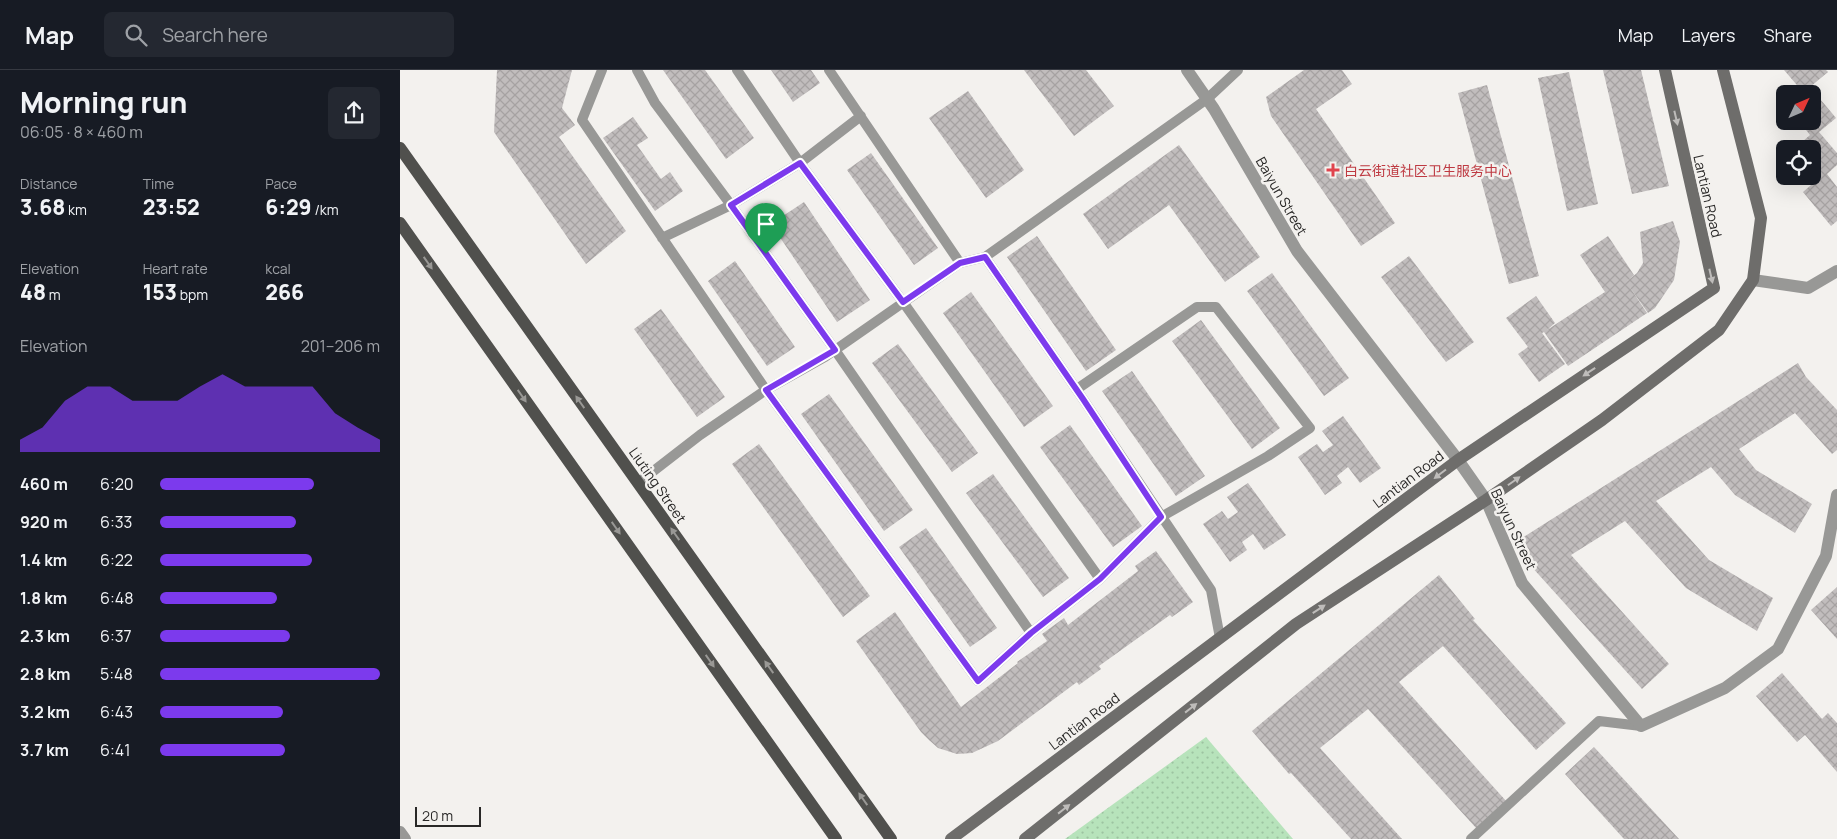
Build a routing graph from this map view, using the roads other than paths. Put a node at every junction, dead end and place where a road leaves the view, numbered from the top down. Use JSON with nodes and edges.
{"nodes":[{"id":1,"x":602,"y":70,"type":"edge"},
{"id":2,"x":637,"y":70,"type":"edge"},
{"id":3,"x":737,"y":70,"type":"edge"},
{"id":4,"x":829,"y":70,"type":"edge"},
{"id":5,"x":1187,"y":70,"type":"edge"},
{"id":6,"x":1238,"y":70,"type":"edge"},
{"id":7,"x":1665,"y":70,"type":"edge"},
{"id":8,"x":1723,"y":70,"type":"edge"},
{"id":9,"x":1207,"y":100,"type":"junction"},
{"id":10,"x":861,"y":116,"type":"junction"},
{"id":11,"x":400,"y":148,"type":"edge"},
{"id":12,"x":800,"y":163,"type":"junction"},
{"id":13,"x":731,"y":205,"type":"junction"},
{"id":14,"x":400,"y":223,"type":"edge"},
{"id":15,"x":662,"y":238,"type":"junction"},
{"id":16,"x":985,"y":257,"type":"junction"},
{"id":17,"x":960,"y":263,"type":"junction"},
{"id":18,"x":1837,"y":271,"type":"edge"},
{"id":19,"x":1753,"y":280,"type":"junction"},
{"id":20,"x":903,"y":302,"type":"junction"},
{"id":21,"x":835,"y":350,"type":"junction"},
{"id":22,"x":766,"y":390,"type":"junction"},
{"id":23,"x":1076,"y":390,"type":"junction"},
{"id":24,"x":1458,"y":460,"type":"junction"},
{"id":25,"x":638,"y":483,"type":"junction"},
{"id":26,"x":1837,"y":495,"type":"edge"},
{"id":27,"x":1486,"y":500,"type":"junction"},
{"id":28,"x":1161,"y":517,"type":"junction"},
{"id":29,"x":1100,"y":579,"type":"junction"},
{"id":30,"x":1031,"y":633,"type":"junction"},
{"id":31,"x":1220,"y":638,"type":"junction"},
{"id":32,"x":1641,"y":726,"type":"junction"},
{"id":33,"x":400,"y":832,"type":"edge"},
{"id":34,"x":405,"y":839,"type":"edge"},
{"id":35,"x":836,"y":839,"type":"edge"},
{"id":36,"x":891,"y":839,"type":"edge"},
{"id":37,"x":951,"y":839,"type":"edge"},
{"id":38,"x":1025,"y":839,"type":"edge"},
{"id":39,"x":1471,"y":839,"type":"edge"}],
"edges":[{"from":1,"to":15,"type":"lane"},
{"from":2,"to":13,"type":"lane"},
{"from":3,"to":12,"type":"lane"},
{"from":4,"to":10,"type":"lane"},
{"from":5,"to":9,"type":"street","name":"Baiyun Street"},
{"from":6,"to":9,"type":"lane"},
{"from":7,"to":24,"type":"street","name":"Lantian Road","one_way":true},
{"from":8,"to":19,"type":"street"},
{"from":9,"to":16,"type":"lane"},
{"from":9,"to":24,"type":"street","name":"Baiyun Street"},
{"from":10,"to":12,"type":"lane"},
{"from":10,"to":17,"type":"lane"},
{"from":25,"to":11,"type":"main road","name":"Liuting Street","one_way":true},
{"from":12,"to":13,"type":"lane"},
{"from":12,"to":20,"type":"lane"},
{"from":13,"to":15,"type":"lane"},
{"from":13,"to":21,"type":"lane"},
{"from":14,"to":35,"type":"main road","one_way":true},
{"from":15,"to":22,"type":"lane"},
{"from":16,"to":17,"type":"lane"},
{"from":16,"to":23,"type":"lane"},
{"from":17,"to":20,"type":"lane"},
{"from":18,"to":19,"type":"street"},
{"from":27,"to":19,"type":"street","one_way":true},
{"from":20,"to":21,"type":"lane"},
{"from":20,"to":29,"type":"lane"},
{"from":21,"to":22,"type":"lane"},
{"from":21,"to":30,"type":"lane"},
{"from":22,"to":25,"type":"lane"},
{"from":22,"to":30,"type":"lane"},
{"from":23,"to":28,"type":"lane"},
{"from":23,"to":28,"type":"lane"},
{"from":24,"to":27,"type":"street","name":"Baiyun Street"},
{"from":24,"to":31,"type":"street","name":"Lantian Road","one_way":true},
{"from":36,"to":25,"type":"main road","name":"Liuting Street","one_way":true},
{"from":26,"to":32,"type":"street"},
{"from":27,"to":32,"type":"street","name":"Baiyun Street"},
{"from":38,"to":27,"type":"street","one_way":true},
{"from":28,"to":29,"type":"lane"},
{"from":28,"to":31,"type":"lane"},
{"from":29,"to":30,"type":"lane"},
{"from":31,"to":37,"type":"street","name":"Lantian Road"},
{"from":32,"to":39,"type":"lane"},
{"from":33,"to":34,"type":"street"}]}
